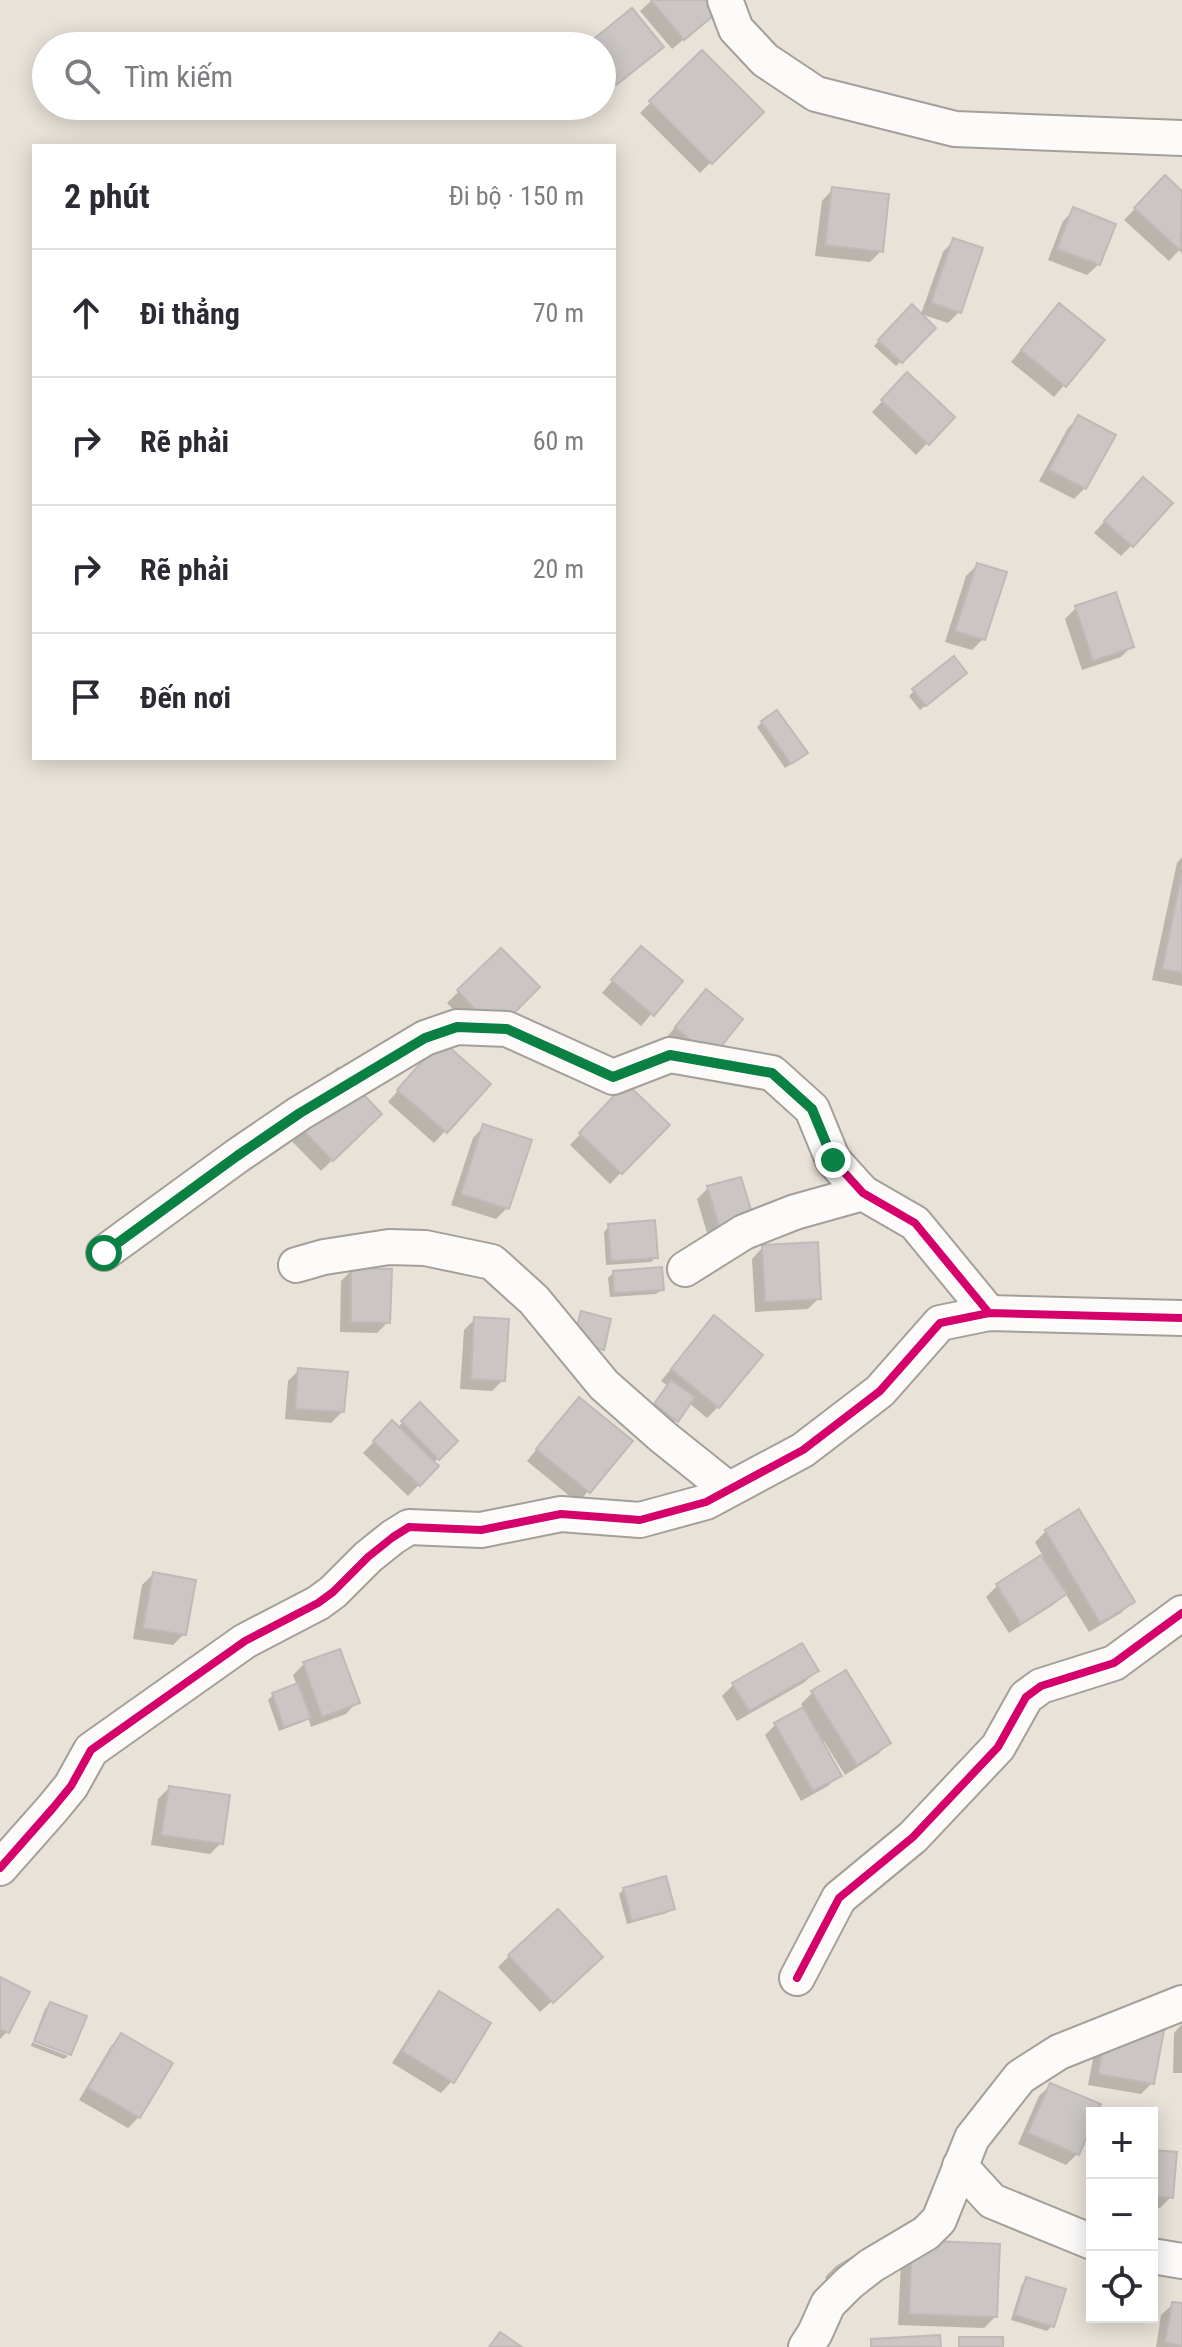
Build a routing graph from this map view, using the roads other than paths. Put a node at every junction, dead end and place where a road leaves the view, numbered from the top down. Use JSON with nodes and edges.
{"nodes":[{"id":1,"x":725,"y":0,"type":"edge"},
{"id":2,"x":1182,"y":138,"type":"edge"},
{"id":3,"x":863,"y":1193,"type":"junction"},
{"id":4,"x":104,"y":1253,"type":"dead end"},
{"id":5,"x":296,"y":1265,"type":"dead end"},
{"id":6,"x":685,"y":1269,"type":"dead end"},
{"id":7,"x":989,"y":1313,"type":"junction"},
{"id":8,"x":1182,"y":1318,"type":"edge"},
{"id":9,"x":728,"y":1489,"type":"junction"},
{"id":10,"x":1182,"y":1613,"type":"edge"},
{"id":11,"x":0,"y":1868,"type":"edge"},
{"id":12,"x":797,"y":1978,"type":"dead end"},
{"id":13,"x":1182,"y":2003,"type":"edge"},
{"id":14,"x":960,"y":2166,"type":"junction"},
{"id":15,"x":1086,"y":2240,"type":"edge"},
{"id":16,"x":1158,"y":2257,"type":"edge"},
{"id":17,"x":1182,"y":2261,"type":"edge"},
{"id":18,"x":806,"y":2347,"type":"edge"}],
"edges":[{"from":1,"to":2,"type":"street"},
{"from":3,"to":4,"type":"street"},
{"from":3,"to":6,"type":"street"},
{"from":3,"to":7,"type":"street"},
{"from":5,"to":9,"type":"street"},
{"from":7,"to":8,"type":"street"},
{"from":7,"to":9,"type":"street"},
{"from":9,"to":11,"type":"street"},
{"from":10,"to":12,"type":"street"},
{"from":13,"to":14,"type":"street"},
{"from":14,"to":15,"type":"street"},
{"from":14,"to":18,"type":"street"},
{"from":16,"to":17,"type":"street"}]}
